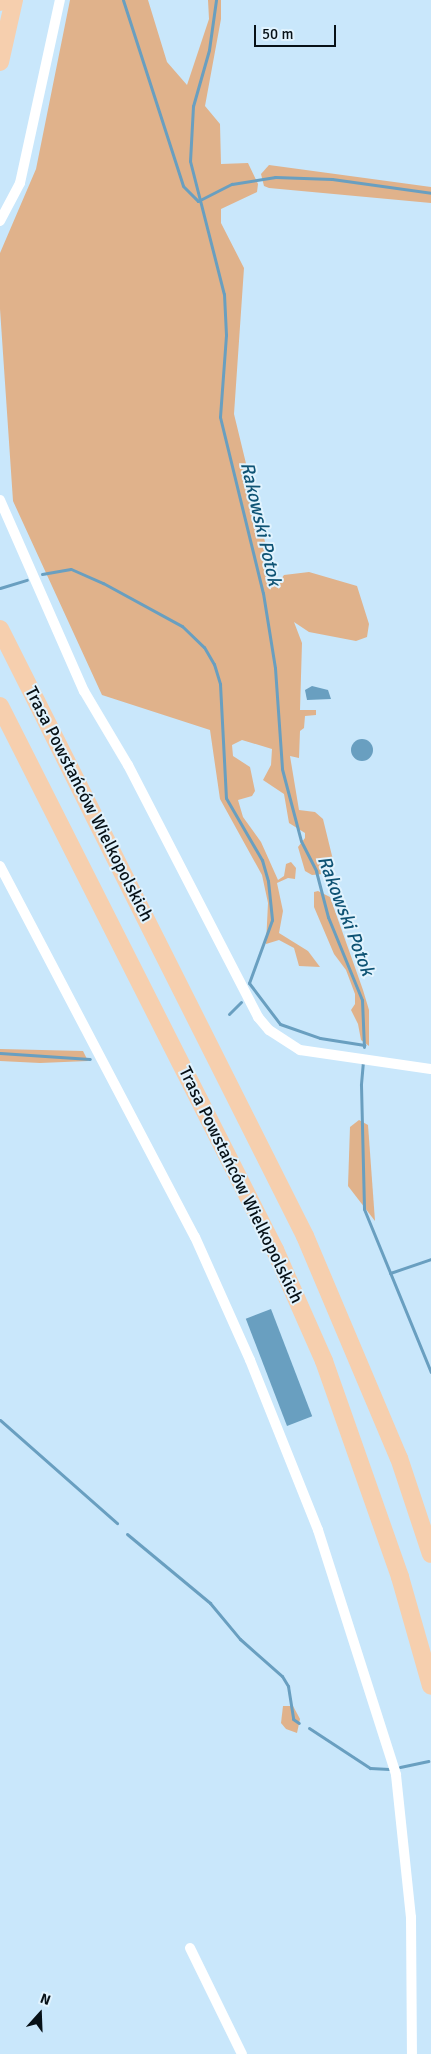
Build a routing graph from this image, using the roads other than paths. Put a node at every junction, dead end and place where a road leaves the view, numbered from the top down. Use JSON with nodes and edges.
{"nodes":[{"id":1,"x":14,"y":0,"type":"edge"},
{"id":2,"x":60,"y":0,"type":"edge"},
{"id":3,"x":0,"y":62,"type":"edge"},
{"id":4,"x":0,"y":221,"type":"edge"},
{"id":5,"x":0,"y":500,"type":"edge"},
{"id":6,"x":0,"y":629,"type":"edge"},
{"id":7,"x":0,"y":706,"type":"edge"},
{"id":8,"x":0,"y":866,"type":"edge"},
{"id":9,"x":431,"y":1069,"type":"edge"},
{"id":10,"x":431,"y":1554,"type":"edge"},
{"id":11,"x":431,"y":1686,"type":"edge"},
{"id":12,"x":190,"y":1948,"type":"dead end"},
{"id":13,"x":242,"y":2054,"type":"edge"},
{"id":14,"x":412,"y":2054,"type":"edge"}],
"edges":[{"from":1,"to":3,"type":"highway"},
{"from":2,"to":4,"type":"street"},
{"from":5,"to":9,"type":"street"},
{"from":6,"to":10,"type":"highway","name":"Trasa Powstańców Wielkopolskich"},
{"from":7,"to":11,"type":"highway","name":"Trasa Powstańców Wielkopolskich"},
{"from":8,"to":14,"type":"street"},
{"from":12,"to":13,"type":"street"}]}
